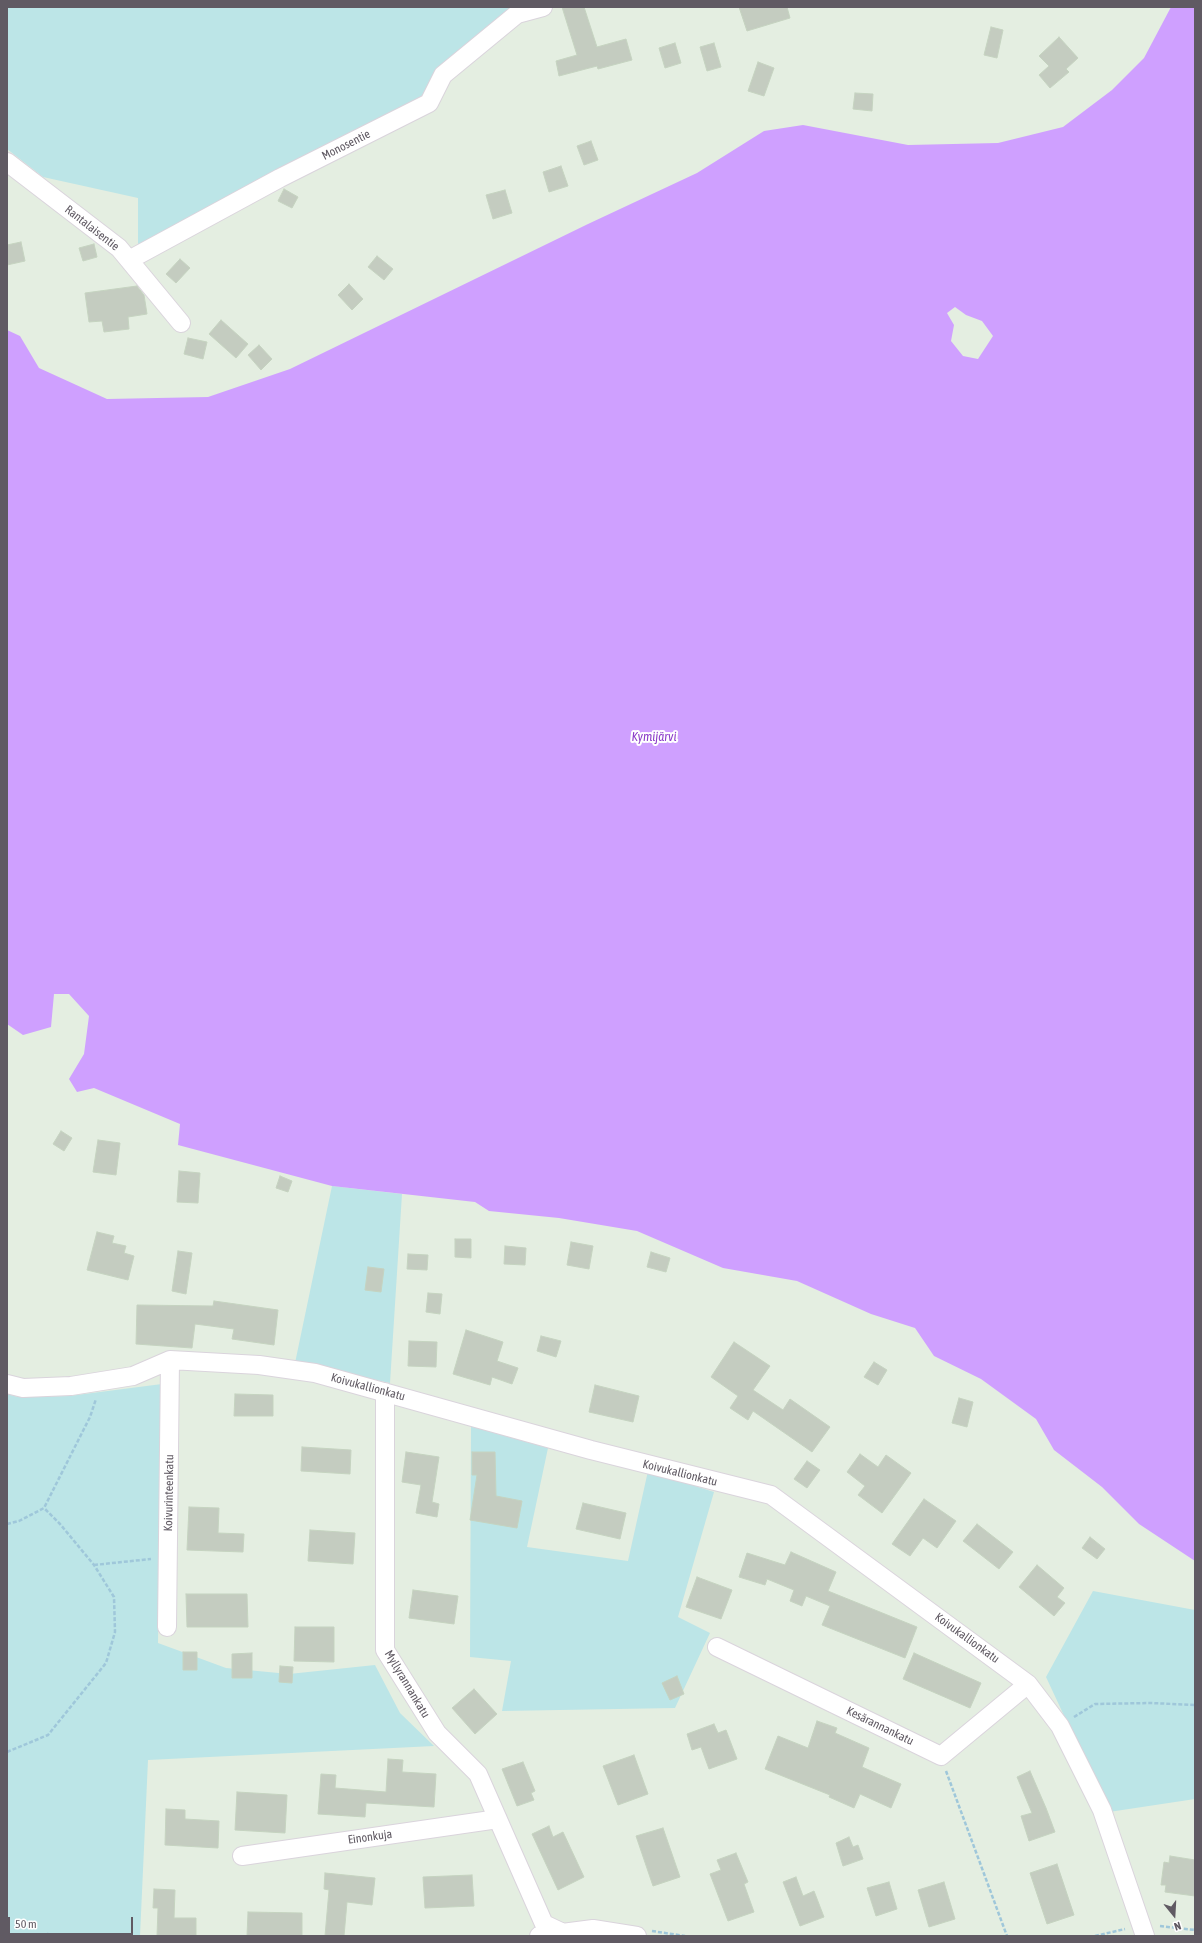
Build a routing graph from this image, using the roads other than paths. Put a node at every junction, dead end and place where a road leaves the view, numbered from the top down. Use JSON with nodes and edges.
{"nodes":[{"id":1,"x":543,"y":7,"type":"edge"},
{"id":2,"x":7,"y":162,"type":"edge"},
{"id":3,"x":129,"y":260,"type":"junction"},
{"id":4,"x":181,"y":323,"type":"dead end"},
{"id":5,"x":170,"y":1360,"type":"junction"},
{"id":6,"x":7,"y":1384,"type":"edge"},
{"id":7,"x":386,"y":1392,"type":"junction"},
{"id":8,"x":167,"y":1627,"type":"dead end"},
{"id":9,"x":717,"y":1647,"type":"dead end"},
{"id":10,"x":1028,"y":1684,"type":"junction"},
{"id":11,"x":498,"y":1818,"type":"junction"},
{"id":12,"x":242,"y":1856,"type":"dead end"},
{"id":13,"x":560,"y":1934,"type":"edge"},
{"id":14,"x":539,"y":1936,"type":"edge"},
{"id":15,"x":637,"y":1936,"type":"edge"},
{"id":16,"x":1145,"y":1936,"type":"edge"}],
"edges":[{"from":1,"to":3,"type":"street","name":"Monosentie"},
{"from":2,"to":3,"type":"street","name":"Rantalaisentie"},
{"from":3,"to":4,"type":"street","name":"Rantalaisentie"},
{"from":5,"to":6,"type":"street","name":"Koivukallionkatu"},
{"from":5,"to":7,"type":"street","name":"Koivukallionkatu"},
{"from":5,"to":8,"type":"street","name":"Koivurinteenkatu"},
{"from":7,"to":10,"type":"street","name":"Koivukallionkatu"},
{"from":7,"to":11,"type":"street","name":"Myllyrannankatu"},
{"from":9,"to":10,"type":"street","name":"Kesärannankatu"},
{"from":10,"to":16,"type":"street","name":"Koivukallionkatu"},
{"from":11,"to":12,"type":"street","name":"Einonkuja"},
{"from":11,"to":13,"type":"street","name":"Myllyrannankatu"},
{"from":13,"to":14,"type":"street"},
{"from":13,"to":15,"type":"street"}]}
